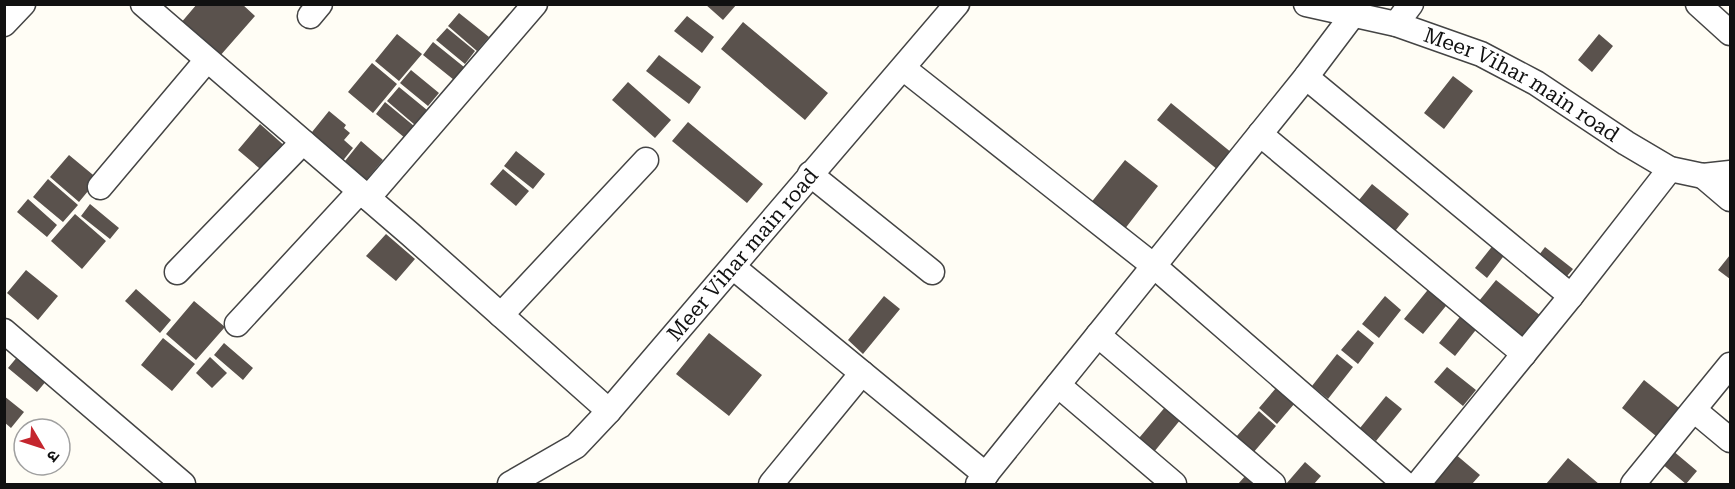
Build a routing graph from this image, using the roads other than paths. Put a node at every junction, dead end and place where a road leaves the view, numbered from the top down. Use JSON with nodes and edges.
{"nodes":[{"id":1,"x":23,"y":4,"type":"edge"},
{"id":2,"x":143,"y":4,"type":"edge"},
{"id":3,"x":535,"y":4,"type":"edge"},
{"id":4,"x":1306,"y":4,"type":"edge"},
{"id":5,"x":1411,"y":4,"type":"edge"},
{"id":6,"x":1698,"y":4,"type":"edge"},
{"id":7,"x":956,"y":5,"type":"edge"},
{"id":8,"x":1352,"y":16,"type":"junction"},
{"id":9,"x":4,"y":24,"type":"edge"},
{"id":10,"x":1396,"y":24,"type":"junction"},
{"id":11,"x":1731,"y":33,"type":"edge"},
{"id":12,"x":207,"y":60,"type":"junction"},
{"id":13,"x":903,"y":68,"type":"junction"},
{"id":14,"x":1306,"y":77,"type":"junction"},
{"id":15,"x":1260,"y":134,"type":"junction"},
{"id":16,"x":303,"y":142,"type":"junction"},
{"id":17,"x":646,"y":160,"type":"dead end"},
{"id":18,"x":1670,"y":169,"type":"junction"},
{"id":19,"x":1731,"y":173,"type":"edge"},
{"id":20,"x":810,"y":174,"type":"junction"},
{"id":21,"x":1703,"y":176,"type":"junction"},
{"id":22,"x":100,"y":187,"type":"dead end"},
{"id":23,"x":364,"y":194,"type":"junction"},
{"id":24,"x":1731,"y":199,"type":"edge"},
{"id":25,"x":1154,"y":266,"type":"junction"},
{"id":26,"x":733,"y":267,"type":"junction"},
{"id":27,"x":177,"y":272,"type":"dead end"},
{"id":28,"x":932,"y":272,"type":"dead end"},
{"id":29,"x":1571,"y":296,"type":"junction"},
{"id":30,"x":501,"y":315,"type":"junction"},
{"id":31,"x":237,"y":324,"type":"dead end"},
{"id":32,"x":4,"y":331,"type":"edge"},
{"id":33,"x":1098,"y":335,"type":"junction"},
{"id":34,"x":1524,"y":354,"type":"junction"},
{"id":35,"x":1731,"y":365,"type":"edge"},
{"id":36,"x":862,"y":373,"type":"junction"},
{"id":37,"x":1058,"y":385,"type":"junction"},
{"id":38,"x":1694,"y":410,"type":"junction"},
{"id":39,"x":609,"y":411,"type":"junction"},
{"id":40,"x":1731,"y":440,"type":"edge"},
{"id":41,"x":982,"y":480,"type":"edge"},
{"id":42,"x":1641,"y":482,"type":"edge"},
{"id":43,"x":183,"y":484,"type":"edge"},
{"id":44,"x":510,"y":484,"type":"edge"},
{"id":45,"x":771,"y":484,"type":"edge"},
{"id":46,"x":1174,"y":484,"type":"edge"},
{"id":47,"x":1273,"y":484,"type":"edge"},
{"id":48,"x":1405,"y":484,"type":"edge"},
{"id":49,"x":1418,"y":484,"type":"edge"}],
"edges":[{"from":1,"to":9,"type":"street"},
{"from":2,"to":12,"type":"street"},
{"from":3,"to":23,"type":"street"},
{"from":4,"to":8,"type":"street","name":"Meer Vihar main road"},
{"from":5,"to":10,"type":"street"},
{"from":6,"to":11,"type":"street"},
{"from":7,"to":13,"type":"street","name":"Meer Vihar main road"},
{"from":8,"to":10,"type":"street","name":"Meer Vihar main road"},
{"from":8,"to":14,"type":"street"},
{"from":10,"to":18,"type":"street","name":"Meer Vihar main road"},
{"from":12,"to":16,"type":"street"},
{"from":12,"to":22,"type":"street"},
{"from":13,"to":20,"type":"street","name":"Meer Vihar main road"},
{"from":13,"to":25,"type":"street"},
{"from":14,"to":15,"type":"street"},
{"from":14,"to":29,"type":"street"},
{"from":15,"to":25,"type":"street"},
{"from":15,"to":34,"type":"street"},
{"from":16,"to":23,"type":"street"},
{"from":16,"to":27,"type":"street"},
{"from":17,"to":30,"type":"street"},
{"from":18,"to":21,"type":"street","name":"Meer Vihar main road"},
{"from":18,"to":29,"type":"street"},
{"from":19,"to":21,"type":"street","name":"Meer Vihar main road"},
{"from":20,"to":26,"type":"street","name":"Meer Vihar main road"},
{"from":20,"to":28,"type":"street"},
{"from":21,"to":24,"type":"street"},
{"from":23,"to":30,"type":"street"},
{"from":23,"to":31,"type":"street"},
{"from":25,"to":33,"type":"street"},
{"from":25,"to":48,"type":"street"},
{"from":26,"to":36,"type":"street"},
{"from":26,"to":39,"type":"street","name":"Meer Vihar main road"},
{"from":29,"to":34,"type":"street"},
{"from":30,"to":39,"type":"street"},
{"from":32,"to":43,"type":"street"},
{"from":33,"to":37,"type":"street"},
{"from":33,"to":47,"type":"street"},
{"from":34,"to":49,"type":"street"},
{"from":35,"to":38,"type":"street"},
{"from":36,"to":41,"type":"street"},
{"from":36,"to":45,"type":"street"},
{"from":37,"to":41,"type":"street"},
{"from":37,"to":46,"type":"street"},
{"from":38,"to":40,"type":"street"},
{"from":38,"to":42,"type":"street"},
{"from":39,"to":44,"type":"street","name":"Meer Vihar main road"}]}
